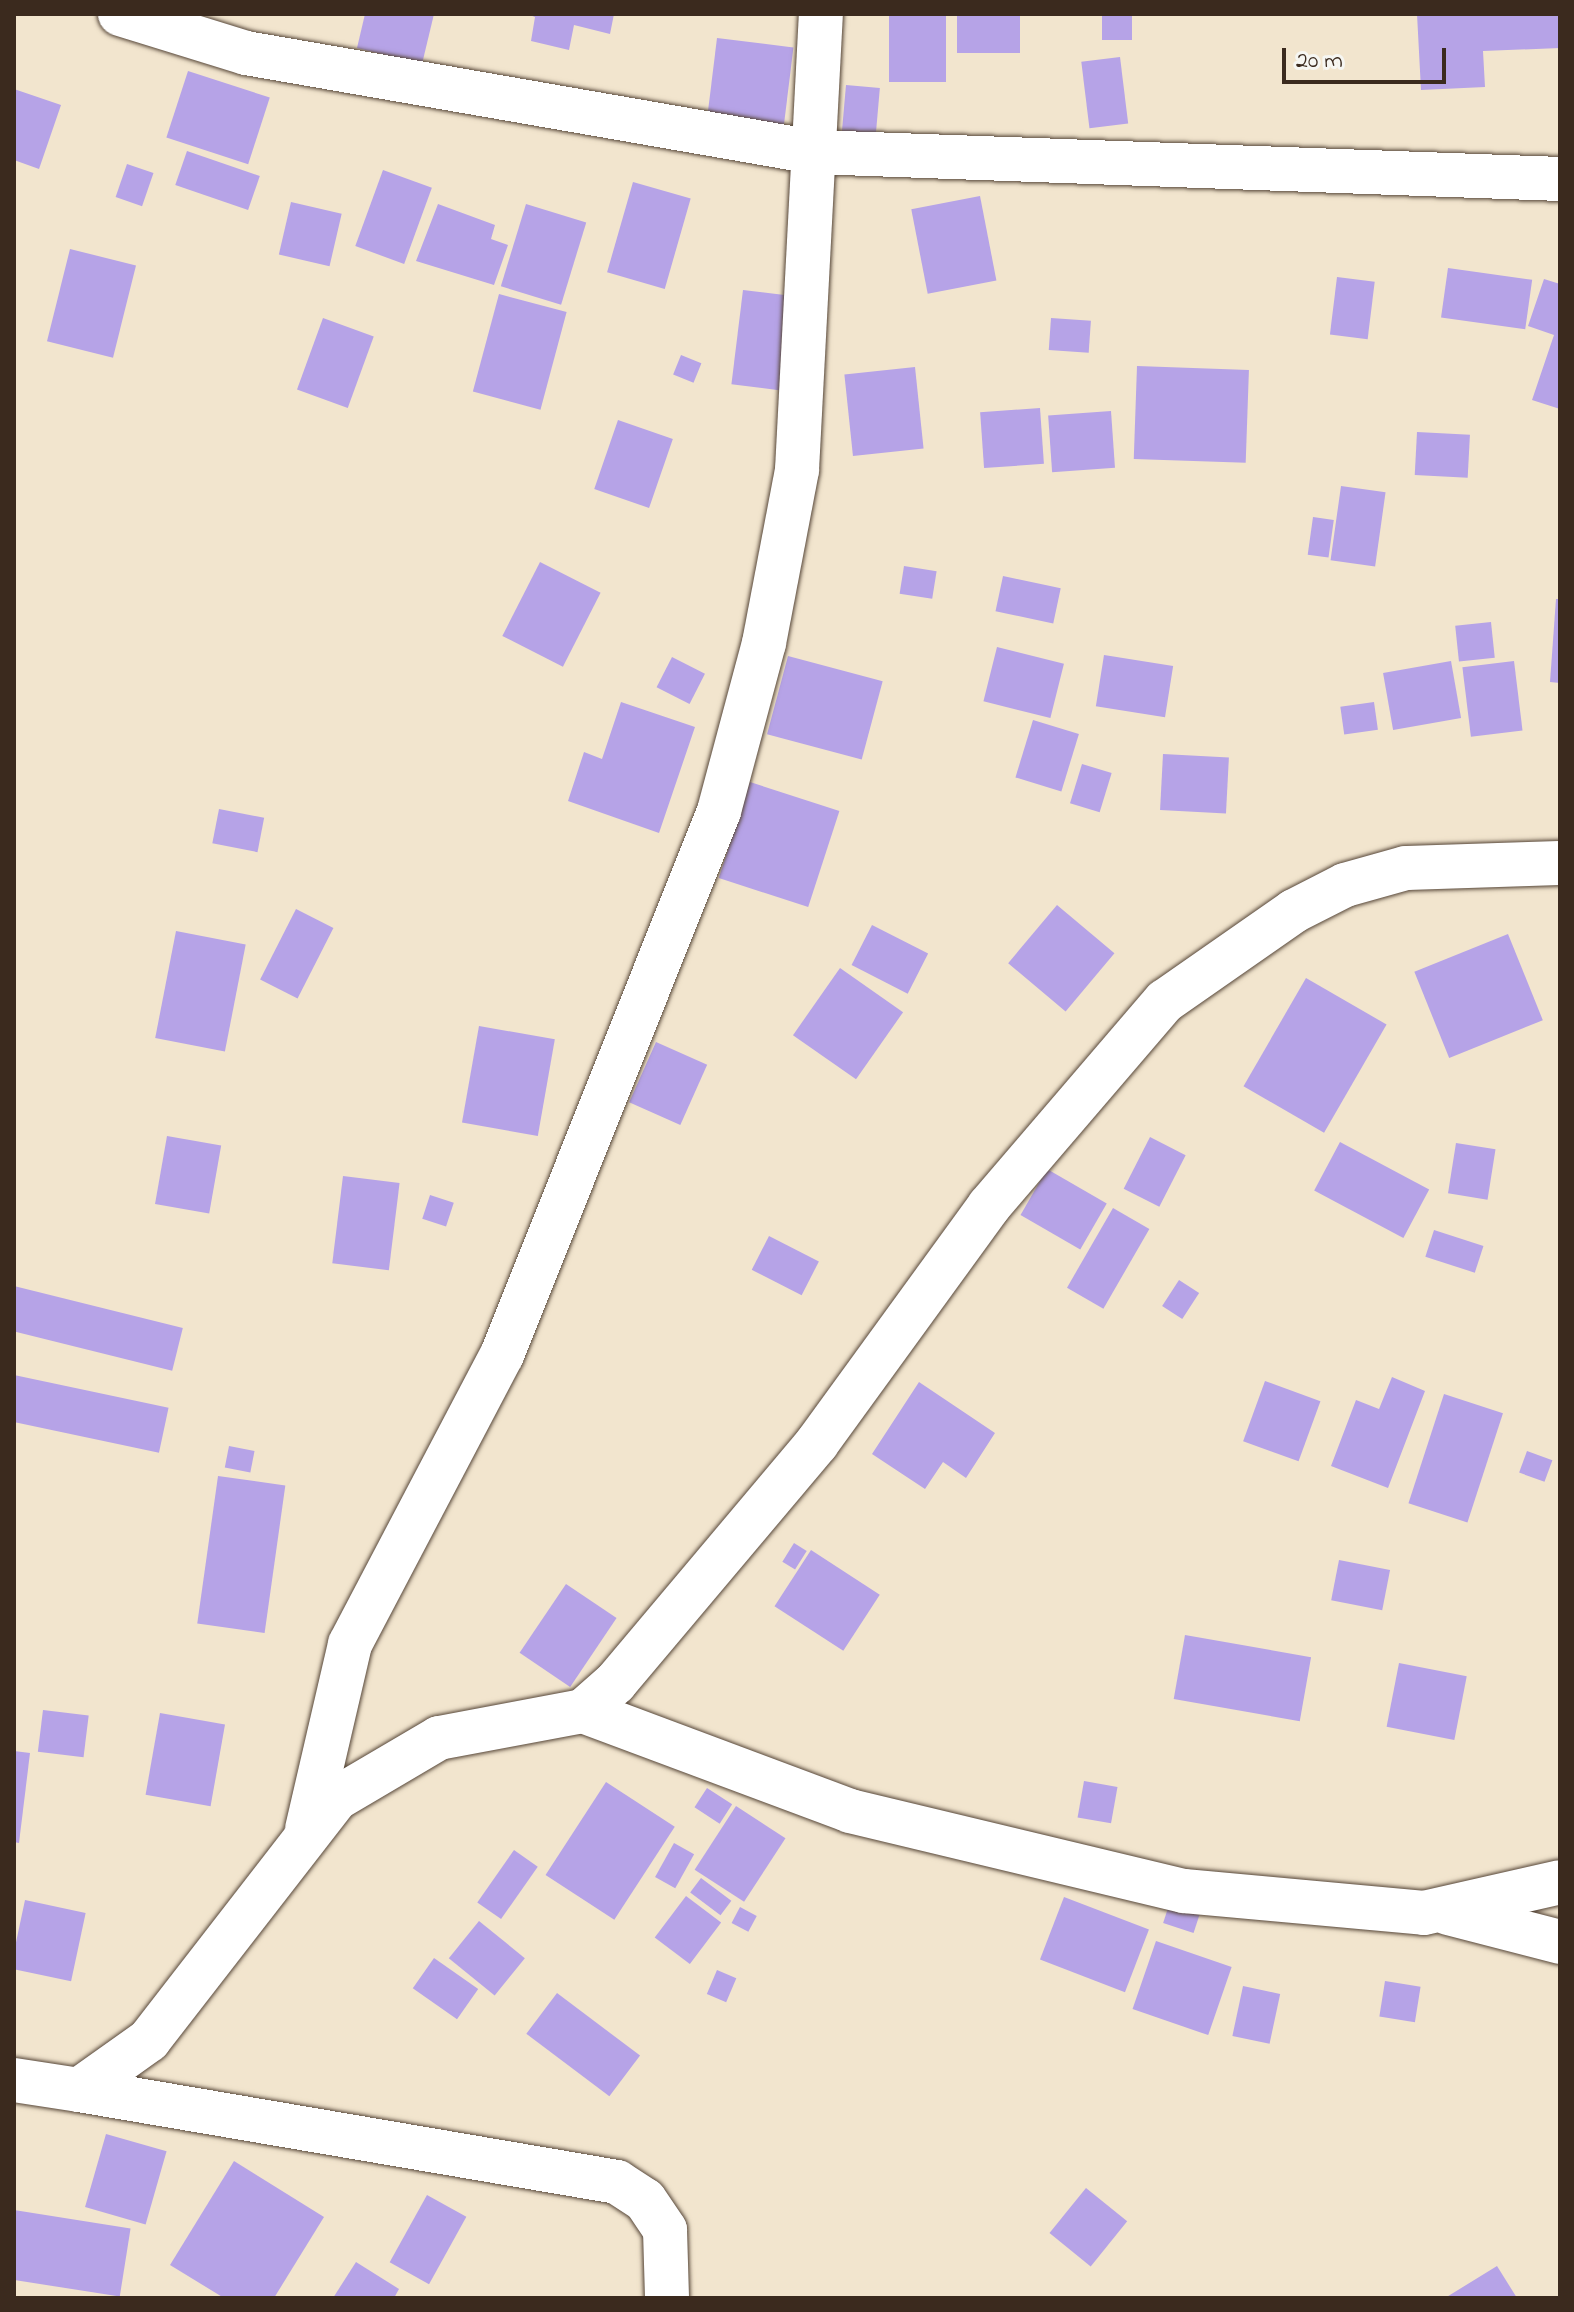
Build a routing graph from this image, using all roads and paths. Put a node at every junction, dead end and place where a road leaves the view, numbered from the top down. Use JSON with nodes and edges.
{"nodes":[{"id":1,"x":120,"y":14,"type":"edge"},
{"id":2,"x":821,"y":14,"type":"edge"},
{"id":3,"x":814,"y":152,"type":"junction"},
{"id":4,"x":1560,"y":179,"type":"edge"},
{"id":5,"x":1560,"y":863,"type":"edge"},
{"id":6,"x":583,"y":1711,"type":"junction"},
{"id":7,"x":307,"y":1830,"type":"junction"},
{"id":8,"x":1560,"y":1882,"type":"edge"},
{"id":9,"x":1445,"y":1912,"type":"junction"},
{"id":10,"x":1560,"y":1942,"type":"edge"},
{"id":11,"x":14,"y":2080,"type":"edge"},
{"id":12,"x":79,"y":2090,"type":"junction"},
{"id":13,"x":667,"y":2298,"type":"edge"}],
"edges":[{"from":1,"to":3,"type":"street"},
{"from":2,"to":3,"type":"street"},
{"from":3,"to":4,"type":"street"},
{"from":3,"to":7,"type":"street"},
{"from":5,"to":6,"type":"street"},
{"from":6,"to":7,"type":"street"},
{"from":6,"to":9,"type":"street"},
{"from":7,"to":12,"type":"street"},
{"from":8,"to":9,"type":"street"},
{"from":9,"to":10,"type":"street"},
{"from":11,"to":12,"type":"street"},
{"from":12,"to":13,"type":"street"}]}
